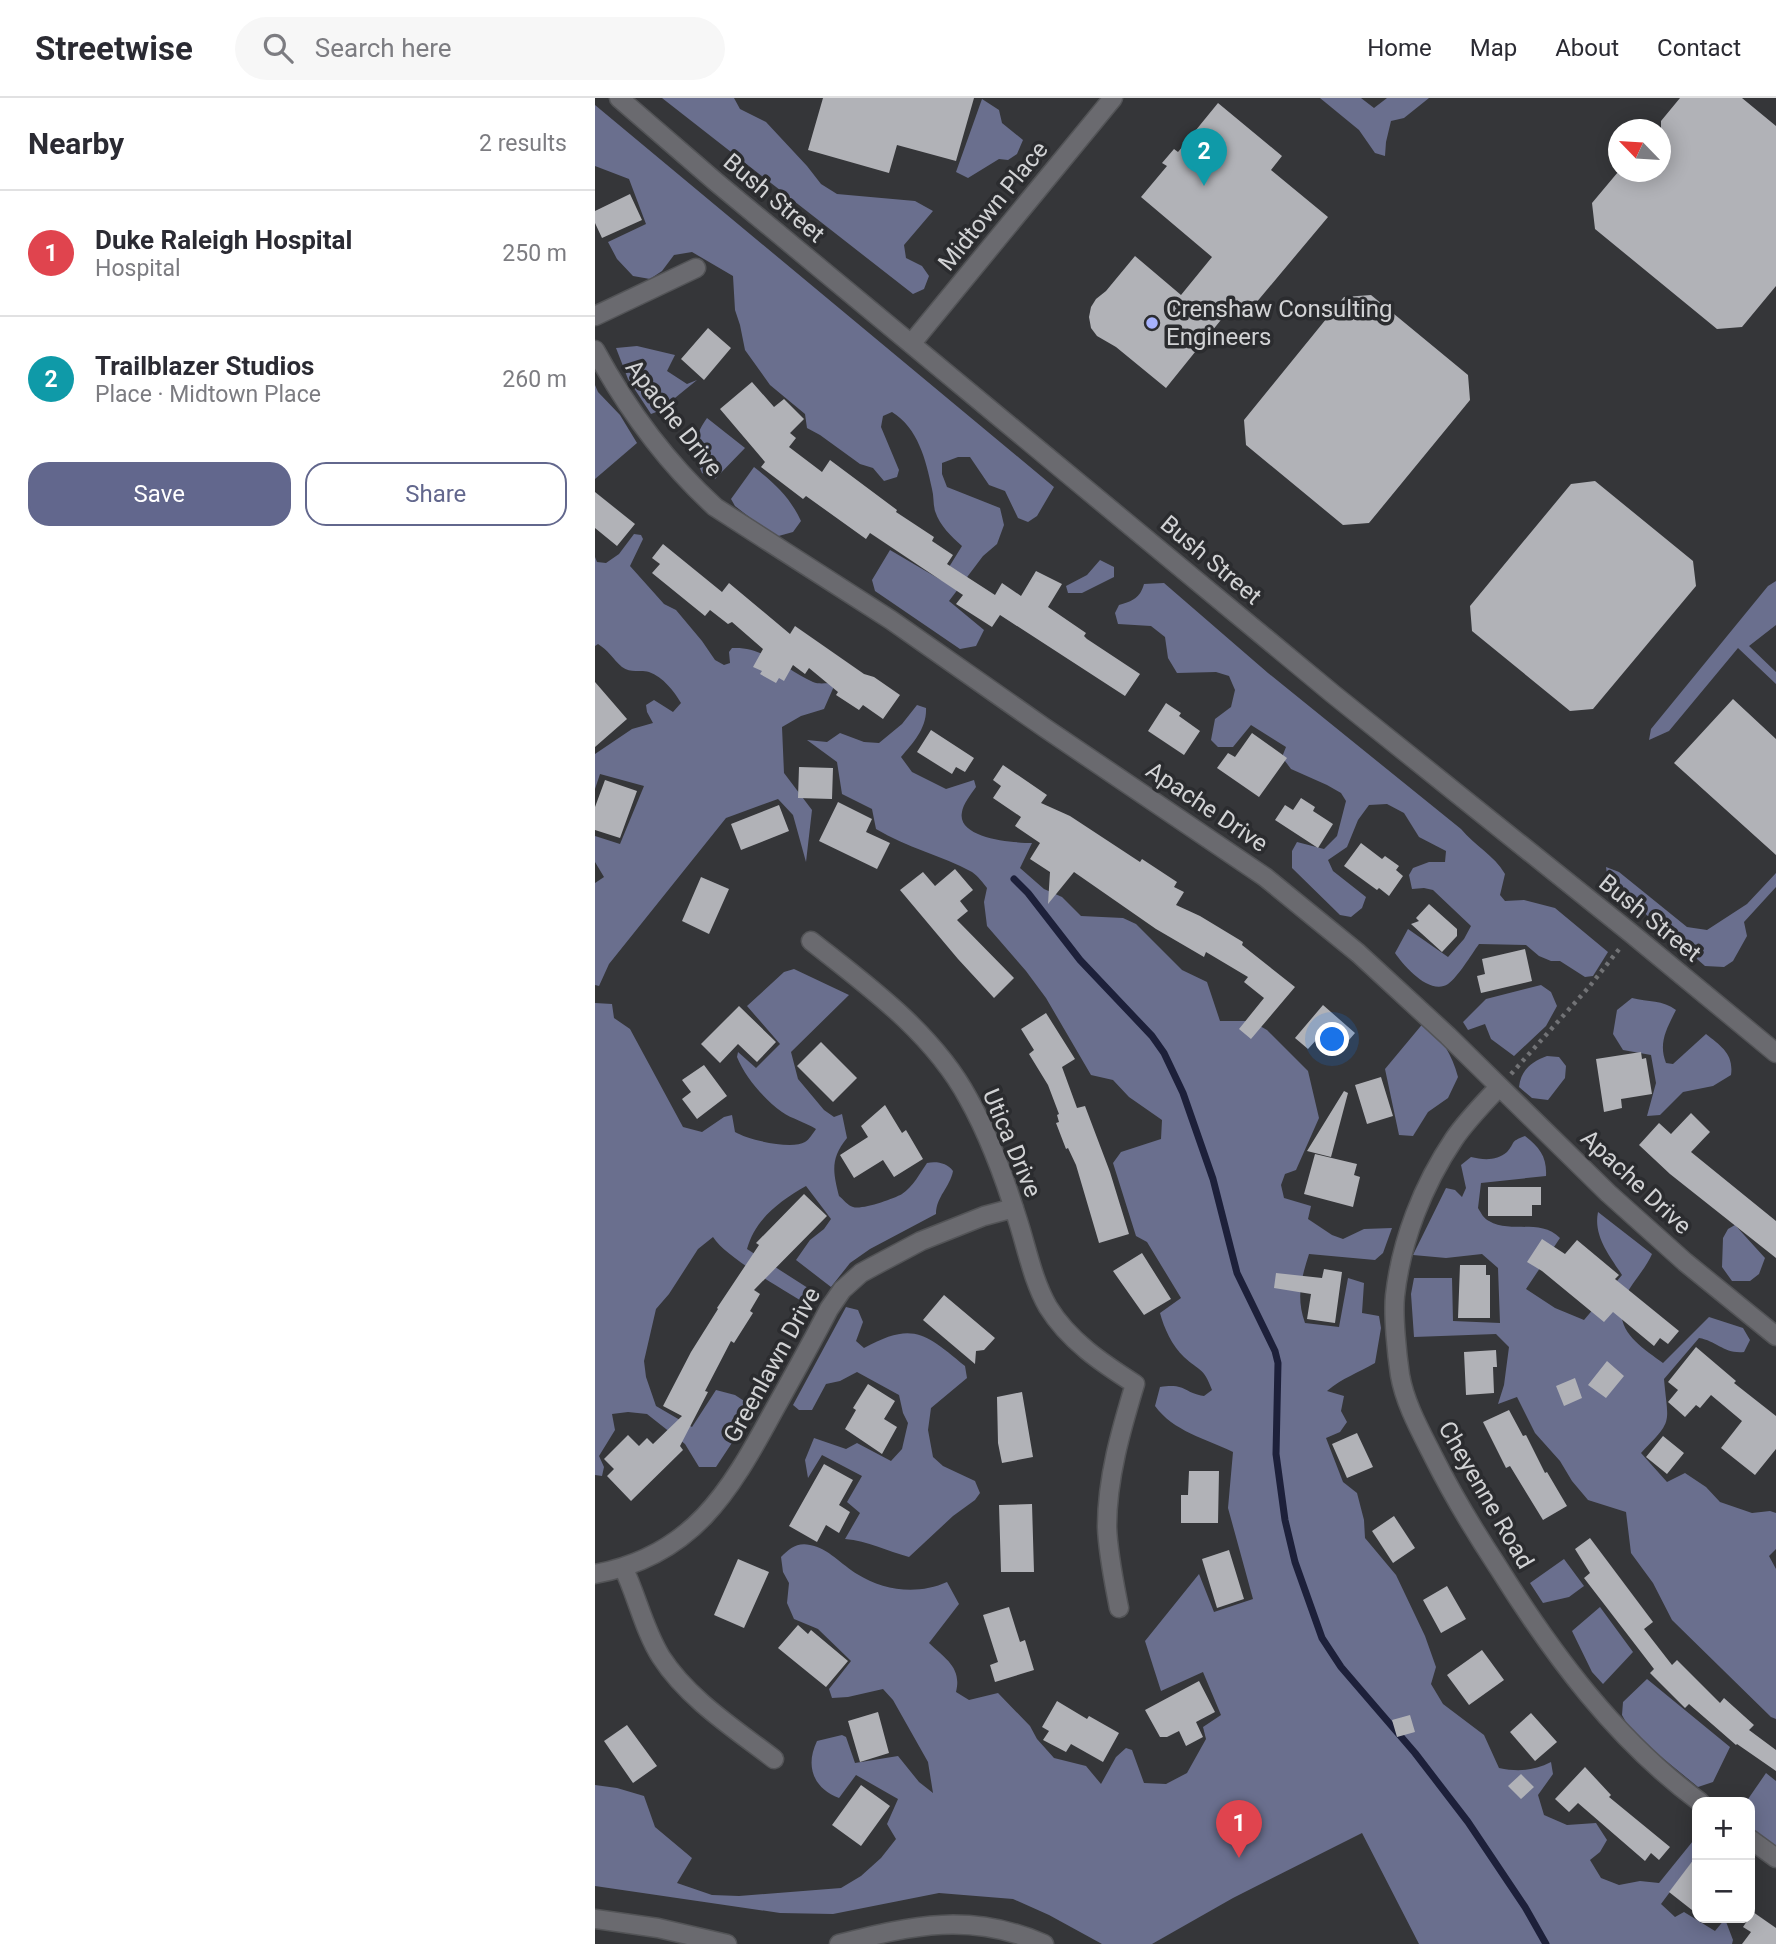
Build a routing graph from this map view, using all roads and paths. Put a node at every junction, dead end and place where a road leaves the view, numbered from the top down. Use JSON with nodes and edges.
{"nodes":[{"id":1,"x":619,"y":98,"type":"edge"},
{"id":2,"x":1113,"y":98,"type":"edge"},
{"id":3,"x":696,"y":268,"type":"dead end"},
{"id":4,"x":595,"y":316,"type":"edge"},
{"id":5,"x":911,"y":344,"type":"junction"},
{"id":6,"x":595,"y":350,"type":"edge"},
{"id":7,"x":1632,"y":934,"type":"junction"},
{"id":8,"x":811,"y":941,"type":"dead end"},
{"id":9,"x":1776,"y":1053,"type":"edge"},
{"id":10,"x":1499,"y":1087,"type":"junction"},
{"id":11,"x":1014,"y":1208,"type":"junction"},
{"id":12,"x":1776,"y":1336,"type":"edge"},
{"id":13,"x":623,"y":1567,"type":"junction"},
{"id":14,"x":595,"y":1574,"type":"edge"},
{"id":15,"x":1119,"y":1608,"type":"dead end"},
{"id":16,"x":774,"y":1759,"type":"dead end"},
{"id":17,"x":1694,"y":1797,"type":"edge"},
{"id":18,"x":1755,"y":1843,"type":"edge"},
{"id":19,"x":1776,"y":1858,"type":"edge"},
{"id":20,"x":595,"y":1920,"type":"edge"},
{"id":21,"x":727,"y":1944,"type":"edge"},
{"id":22,"x":839,"y":1944,"type":"edge"},
{"id":23,"x":1044,"y":1944,"type":"edge"}],
"edges":[{"from":1,"to":5,"type":"street","name":"Bush Street"},
{"from":2,"to":5,"type":"street","name":"Midtown Place"},
{"from":3,"to":4,"type":"street"},
{"from":5,"to":7,"type":"street","name":"Bush Street"},
{"from":6,"to":10,"type":"street","name":"Apache Drive"},
{"from":7,"to":9,"type":"street","name":"Bush Street"},
{"from":7,"to":10,"type":"path"},
{"from":8,"to":11,"type":"street","name":"Utica Drive"},
{"from":10,"to":12,"type":"street","name":"Apache Drive"},
{"from":10,"to":17,"type":"street","name":"Cheyenne Road"},
{"from":11,"to":13,"type":"street","name":"Greenlawn Drive"},
{"from":11,"to":15,"type":"street","name":"Utica Drive"},
{"from":13,"to":14,"type":"street","name":"Greenlawn Drive"},
{"from":13,"to":16,"type":"street"},
{"from":18,"to":19,"type":"street"},
{"from":20,"to":21,"type":"street"},
{"from":22,"to":23,"type":"street"}]}
